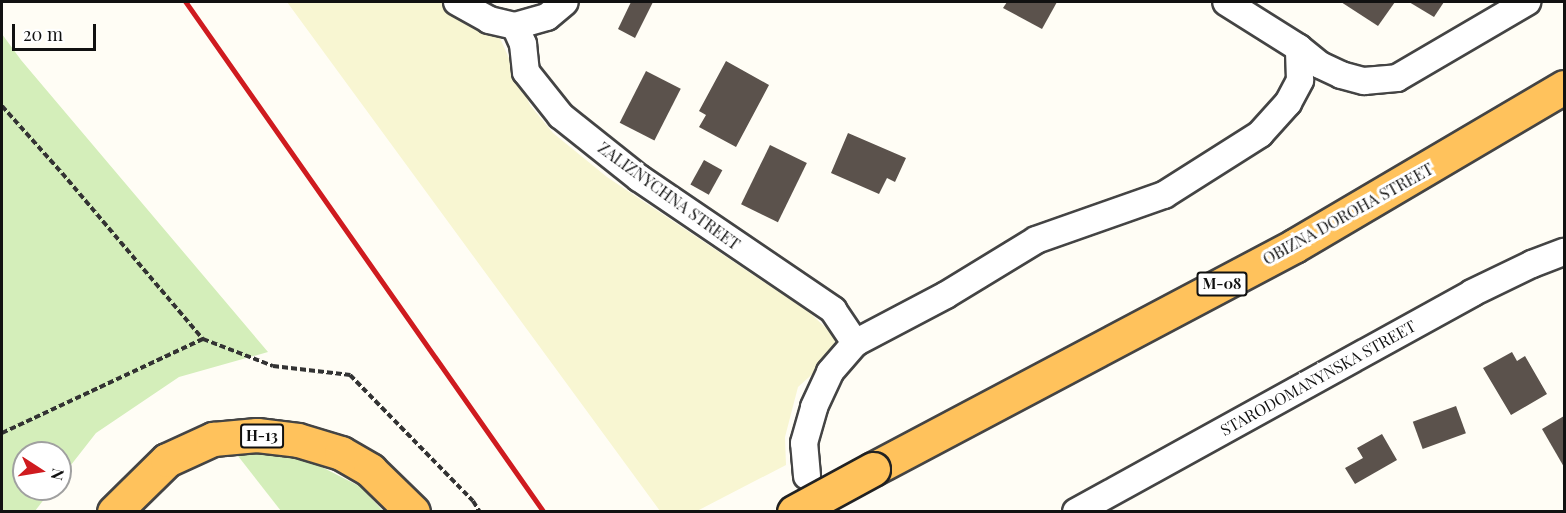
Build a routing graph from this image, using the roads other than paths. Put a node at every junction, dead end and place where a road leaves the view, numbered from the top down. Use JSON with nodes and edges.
{"nodes":[{"id":1,"x":457,"y":2,"type":"edge"},
{"id":2,"x":566,"y":2,"type":"edge"},
{"id":3,"x":1226,"y":2,"type":"edge"},
{"id":4,"x":1527,"y":2,"type":"edge"},
{"id":5,"x":515,"y":26,"type":"junction"},
{"id":6,"x":1299,"y":48,"type":"junction"},
{"id":7,"x":1564,"y":87,"type":"edge"},
{"id":8,"x":1564,"y":252,"type":"edge"},
{"id":9,"x":855,"y":343,"type":"junction"},
{"id":10,"x":807,"y":476,"type":"dead end"},
{"id":11,"x":114,"y":512,"type":"edge"},
{"id":12,"x":413,"y":512,"type":"edge"},
{"id":13,"x":794,"y":512,"type":"edge"},
{"id":14,"x":1076,"y":512,"type":"edge"}],
"edges":[{"from":1,"to":5,"type":"street"},
{"from":2,"to":5,"type":"street"},
{"from":3,"to":6,"type":"street"},
{"from":4,"to":6,"type":"street"},
{"from":5,"to":9,"type":"street","name":"ZALIZNYCHNA STREET"},
{"from":6,"to":9,"type":"street"},
{"from":7,"to":13,"type":"highway","name":"OBIZNA DOROHA STREET","number":"М-08","bridge":true},
{"from":8,"to":14,"type":"street","name":"STARODOMANYNSKA STREET"},
{"from":9,"to":10,"type":"street"},
{"from":11,"to":12,"type":"highway","number":"Н-13"}]}
